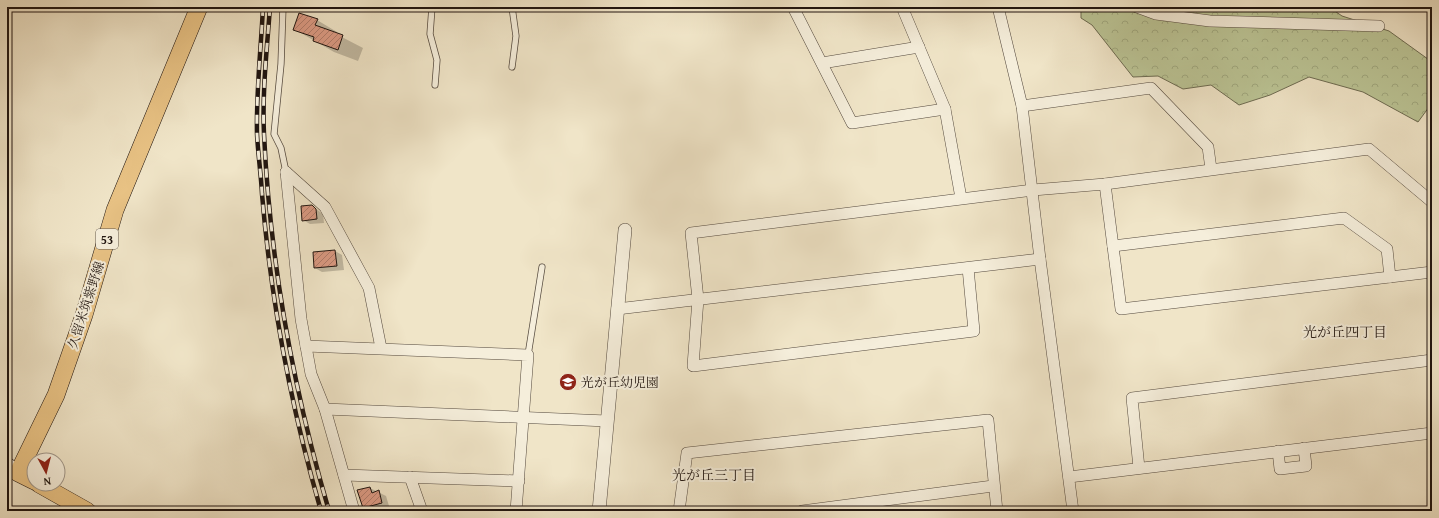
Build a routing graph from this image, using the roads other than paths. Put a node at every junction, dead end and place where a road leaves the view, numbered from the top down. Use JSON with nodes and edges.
{"nodes":[{"id":1,"x":199,"y":7,"type":"edge"},
{"id":2,"x":283,"y":7,"type":"edge"},
{"id":3,"x":432,"y":7,"type":"edge"},
{"id":4,"x":512,"y":7,"type":"edge"},
{"id":5,"x":793,"y":7,"type":"edge"},
{"id":6,"x":902,"y":7,"type":"edge"},
{"id":7,"x":998,"y":7,"type":"edge"},
{"id":8,"x":1137,"y":7,"type":"edge"},
{"id":9,"x":1379,"y":26,"type":"dead end"},
{"id":10,"x":919,"y":47,"type":"junction"},
{"id":11,"x":822,"y":63,"type":"junction"},
{"id":12,"x":512,"y":67,"type":"dead end"},
{"id":13,"x":435,"y":85,"type":"dead end"},
{"id":14,"x":1022,"y":106,"type":"junction"},
{"id":15,"x":945,"y":109,"type":"junction"},
{"id":16,"x":1211,"y":169,"type":"junction"},
{"id":17,"x":286,"y":172,"type":"junction"},
{"id":18,"x":1104,"y":184,"type":"junction"},
{"id":19,"x":1033,"y":190,"type":"junction"},
{"id":20,"x":961,"y":198,"type":"junction"},
{"id":21,"x":1432,"y":202,"type":"edge"},
{"id":22,"x":624,"y":230,"type":"dead end"},
{"id":23,"x":1113,"y":246,"type":"junction"},
{"id":24,"x":1040,"y":259,"type":"junction"},
{"id":25,"x":542,"y":267,"type":"dead end"},
{"id":26,"x":968,"y":268,"type":"junction"},
{"id":27,"x":1432,"y":272,"type":"edge"},
{"id":28,"x":1390,"y":277,"type":"junction"},
{"id":29,"x":698,"y":299,"type":"junction"},
{"id":30,"x":617,"y":309,"type":"junction"},
{"id":31,"x":306,"y":346,"type":"junction"},
{"id":32,"x":380,"y":348,"type":"junction"},
{"id":33,"x":528,"y":355,"type":"junction"},
{"id":34,"x":1432,"y":360,"type":"edge"},
{"id":35,"x":325,"y":409,"type":"junction"},
{"id":36,"x":523,"y":416,"type":"junction"},
{"id":37,"x":607,"y":421,"type":"junction"},
{"id":38,"x":1432,"y":433,"type":"edge"},
{"id":39,"x":1304,"y":448,"type":"junction"},
{"id":40,"x":1278,"y":452,"type":"junction"},
{"id":41,"x":1139,"y":468,"type":"junction"},
{"id":42,"x":13,"y":469,"type":"edge"},
{"id":43,"x":344,"y":475,"type":"junction"},
{"id":44,"x":26,"y":476,"type":"edge"},
{"id":45,"x":410,"y":477,"type":"junction"},
{"id":46,"x":1069,"y":477,"type":"junction"},
{"id":47,"x":519,"y":480,"type":"junction"},
{"id":48,"x":993,"y":486,"type":"junction"},
{"id":49,"x":53,"y":492,"type":"edge"},
{"id":50,"x":87,"y":511,"type":"edge"},
{"id":51,"x":354,"y":511,"type":"edge"},
{"id":52,"x":422,"y":511,"type":"edge"},
{"id":53,"x":516,"y":511,"type":"edge"},
{"id":54,"x":599,"y":511,"type":"edge"},
{"id":55,"x":679,"y":511,"type":"edge"},
{"id":56,"x":802,"y":511,"type":"edge"},
{"id":57,"x":997,"y":511,"type":"edge"},
{"id":58,"x":1073,"y":511,"type":"edge"}],
"edges":[{"from":1,"to":42,"type":"main road","name":"久留米筑紫野線","number":"53"},
{"from":2,"to":17,"type":"lane"},
{"from":3,"to":13,"type":"lane"},
{"from":4,"to":12,"type":"lane"},
{"from":5,"to":11,"type":"street"},
{"from":6,"to":10,"type":"street"},
{"from":7,"to":14,"type":"street"},
{"from":8,"to":9,"type":"street"},
{"from":10,"to":11,"type":"street"},
{"from":10,"to":15,"type":"street"},
{"from":11,"to":15,"type":"street"},
{"from":14,"to":16,"type":"street"},
{"from":14,"to":19,"type":"street"},
{"from":15,"to":20,"type":"street"},
{"from":16,"to":18,"type":"street"},
{"from":16,"to":21,"type":"street"},
{"from":17,"to":31,"type":"street"},
{"from":17,"to":32,"type":"street"},
{"from":18,"to":19,"type":"street"},
{"from":18,"to":23,"type":"street"},
{"from":19,"to":20,"type":"street"},
{"from":19,"to":24,"type":"street"},
{"from":20,"to":29,"type":"street"},
{"from":22,"to":30,"type":"street"},
{"from":23,"to":28,"type":"street"},
{"from":23,"to":28,"type":"street"},
{"from":24,"to":26,"type":"street"},
{"from":24,"to":46,"type":"street"},
{"from":25,"to":33,"type":"lane"},
{"from":26,"to":29,"type":"street"},
{"from":26,"to":29,"type":"street"},
{"from":27,"to":28,"type":"street"},
{"from":29,"to":30,"type":"street"},
{"from":30,"to":37,"type":"street"},
{"from":31,"to":32,"type":"street"},
{"from":31,"to":35,"type":"street"},
{"from":32,"to":33,"type":"street"},
{"from":33,"to":36,"type":"street"},
{"from":34,"to":41,"type":"street"},
{"from":35,"to":36,"type":"street"},
{"from":35,"to":43,"type":"street"},
{"from":36,"to":37,"type":"street"},
{"from":36,"to":47,"type":"street"},
{"from":37,"to":54,"type":"street"},
{"from":38,"to":39,"type":"street"},
{"from":39,"to":40,"type":"street"},
{"from":39,"to":40,"type":"street"},
{"from":40,"to":41,"type":"street"},
{"from":41,"to":46,"type":"street"},
{"from":42,"to":44,"type":"main road","name":"久留米筑紫野線","number":"53"},
{"from":43,"to":45,"type":"street"},
{"from":43,"to":51,"type":"street"},
{"from":45,"to":47,"type":"street"},
{"from":45,"to":52,"type":"street"},
{"from":46,"to":58,"type":"street"},
{"from":47,"to":53,"type":"street"},
{"from":48,"to":55,"type":"street"},
{"from":48,"to":56,"type":"street"},
{"from":48,"to":57,"type":"street"},
{"from":49,"to":50,"type":"main road"}]}
